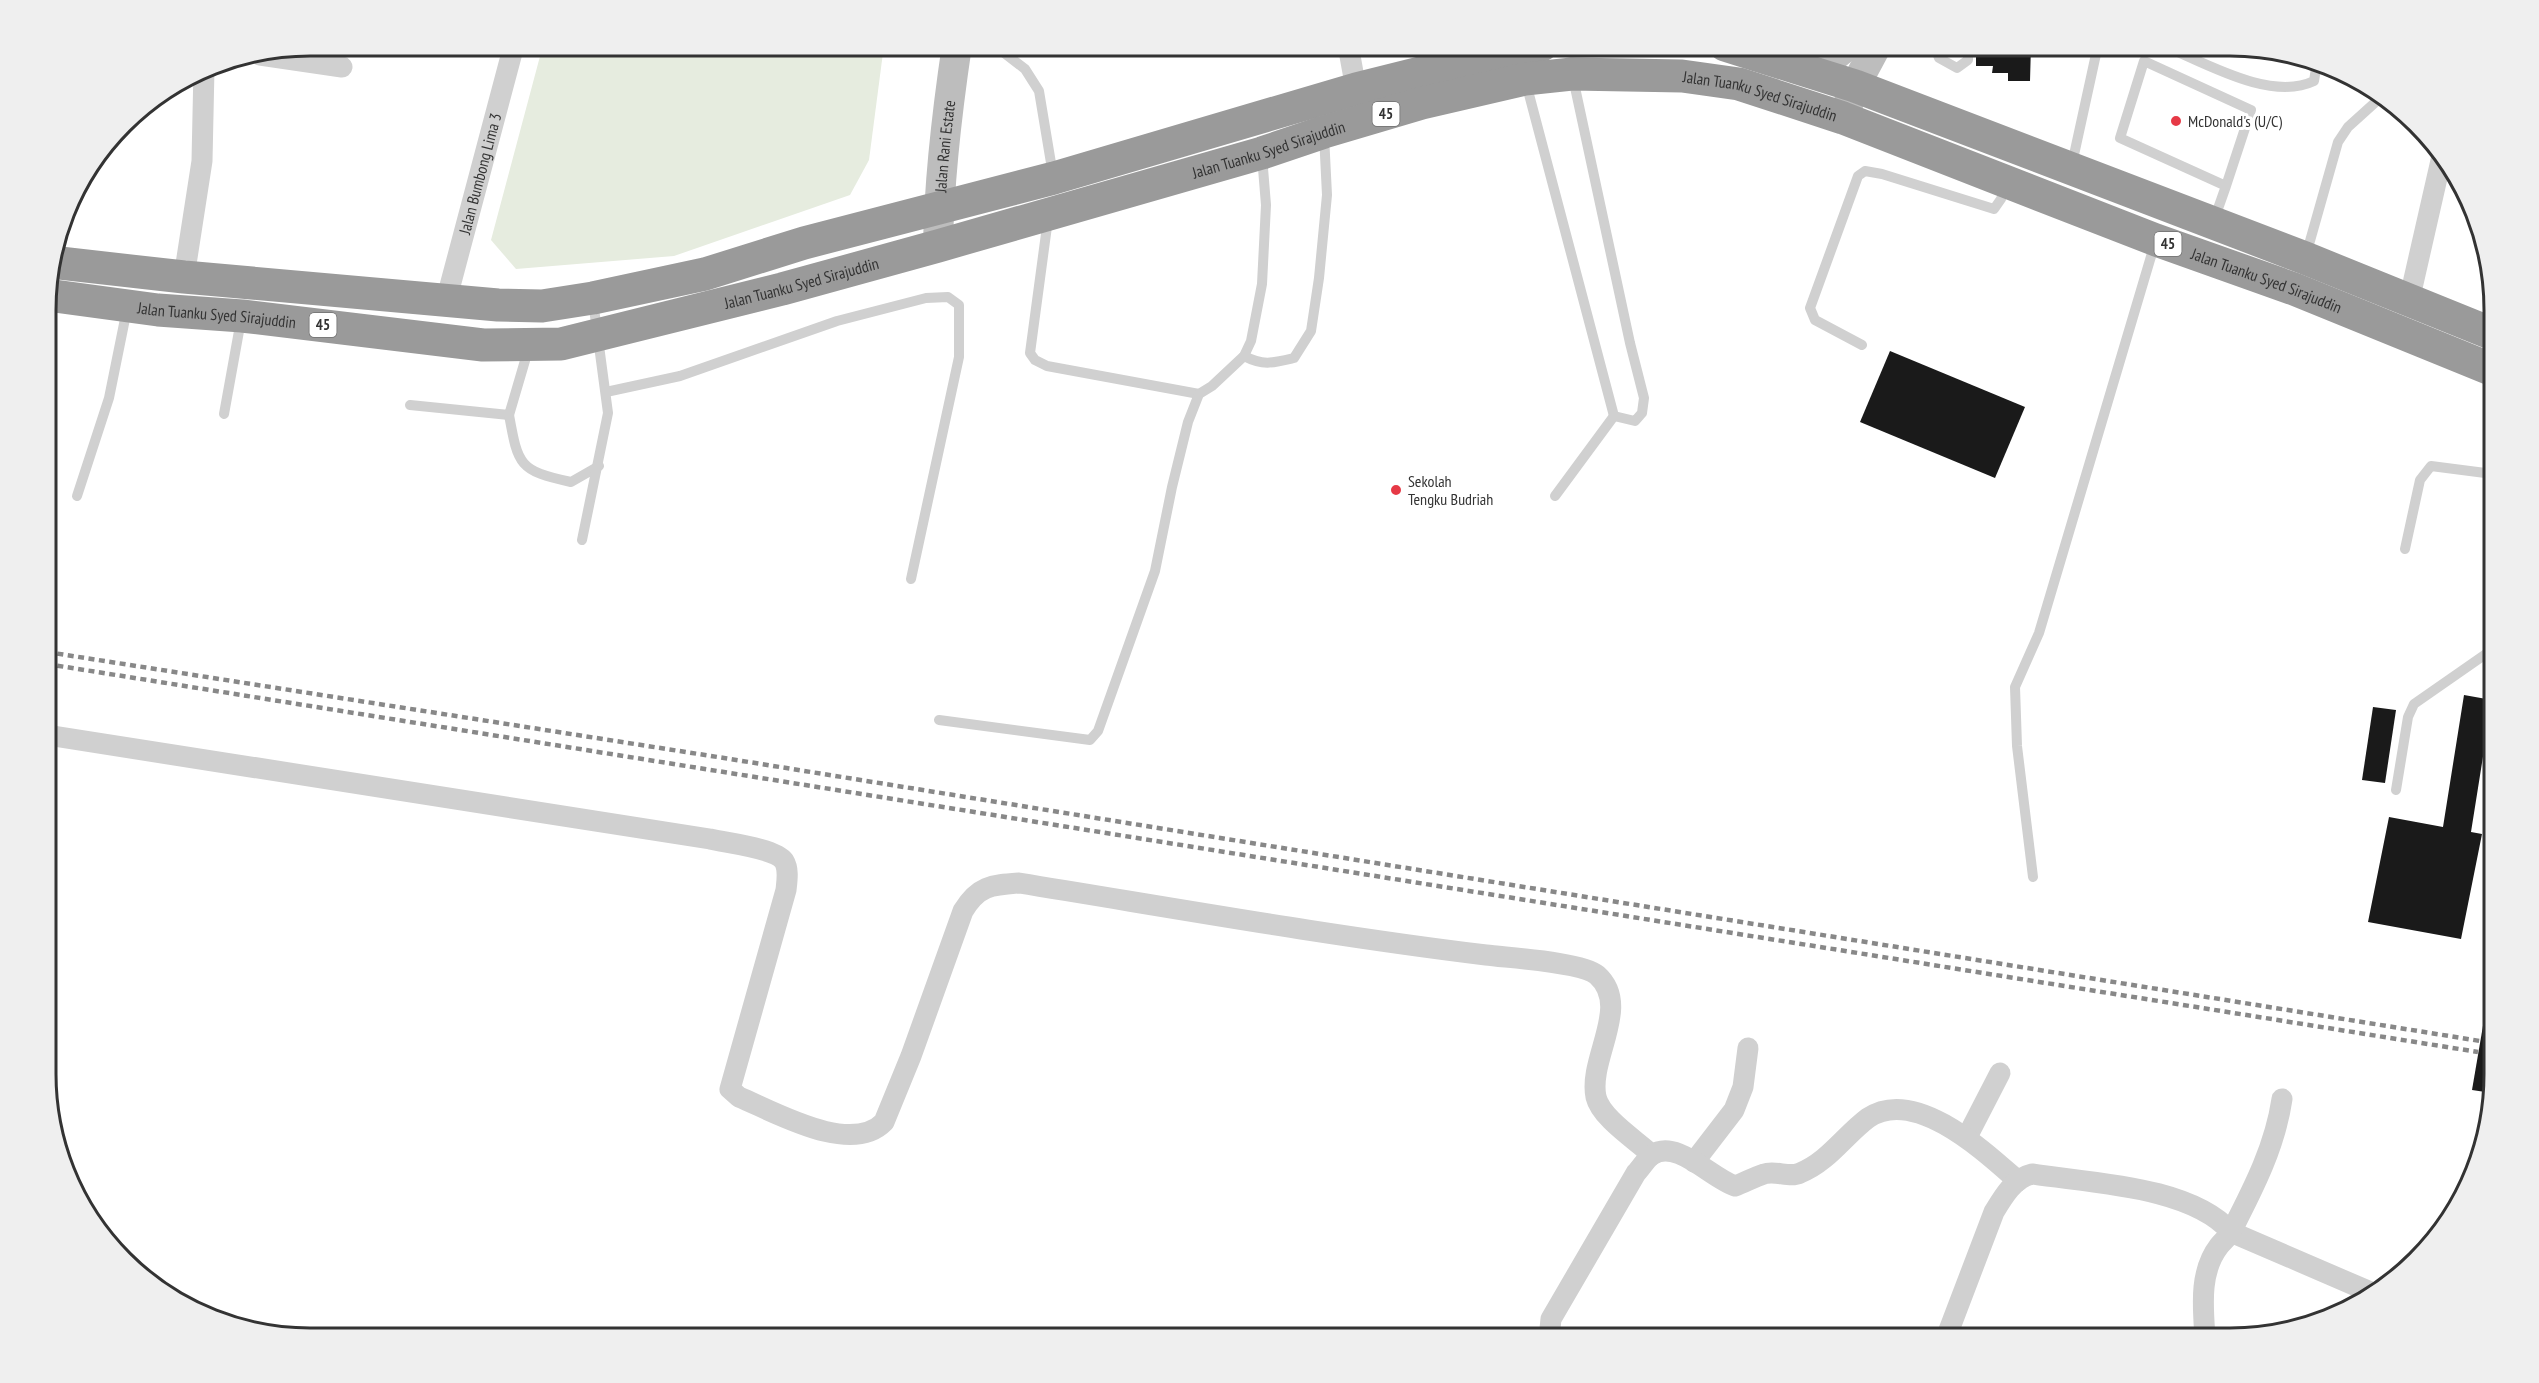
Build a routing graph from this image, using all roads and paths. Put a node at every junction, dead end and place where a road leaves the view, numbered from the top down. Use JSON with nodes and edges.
{"nodes":[{"id":1,"x":511,"y":56,"type":"edge"},
{"id":2,"x":956,"y":56,"type":"edge"},
{"id":3,"x":1008,"y":56,"type":"edge"},
{"id":4,"x":1350,"y":56,"type":"edge"},
{"id":5,"x":1488,"y":56,"type":"edge"},
{"id":6,"x":1764,"y":56,"type":"edge"},
{"id":7,"x":1828,"y":56,"type":"edge"},
{"id":8,"x":1871,"y":56,"type":"edge"},
{"id":9,"x":1938,"y":56,"type":"edge"},
{"id":10,"x":1968,"y":56,"type":"edge"},
{"id":11,"x":2096,"y":56,"type":"edge"},
{"id":12,"x":2188,"y":56,"type":"edge"},
{"id":13,"x":1767,"y":57,"type":"junction"},
{"id":14,"x":279,"y":58,"type":"edge"},
{"id":15,"x":342,"y":67,"type":"dead end"},
{"id":16,"x":2316,"y":71,"type":"edge"},
{"id":17,"x":1572,"y":74,"type":"junction"},
{"id":18,"x":204,"y":79,"type":"edge"},
{"id":19,"x":1525,"y":79,"type":"junction"},
{"id":20,"x":1855,"y":86,"type":"junction"},
{"id":21,"x":1356,"y":89,"type":"junction"},
{"id":22,"x":2376,"y":102,"type":"edge"},
{"id":23,"x":1843,"y":118,"type":"junction"},
{"id":24,"x":1324,"y":132,"type":"junction"},
{"id":25,"x":1262,"y":153,"type":"junction"},
{"id":26,"x":2440,"y":167,"type":"edge"},
{"id":27,"x":2071,"y":170,"type":"junction"},
{"id":28,"x":1054,"y":178,"type":"junction"},
{"id":29,"x":2007,"y":183,"type":"junction"},
{"id":30,"x":2226,"y":186,"type":"junction"},
{"id":31,"x":939,"y":208,"type":"junction"},
{"id":32,"x":1049,"y":213,"type":"junction"},
{"id":33,"x":2213,"y":223,"type":"junction"},
{"id":34,"x":2156,"y":240,"type":"junction"},
{"id":35,"x":938,"y":246,"type":"junction"},
{"id":36,"x":2305,"y":258,"type":"junction"},
{"id":37,"x":60,"y":263,"type":"edge"},
{"id":38,"x":184,"y":277,"type":"junction"},
{"id":39,"x":56,"y":296,"type":"edge"},
{"id":40,"x":593,"y":298,"type":"junction"},
{"id":41,"x":446,"y":301,"type":"junction"},
{"id":42,"x":2409,"y":301,"type":"junction"},
{"id":43,"x":127,"y":306,"type":"junction"},
{"id":44,"x":242,"y":316,"type":"junction"},
{"id":45,"x":2484,"y":330,"type":"edge"},
{"id":46,"x":598,"y":336,"type":"junction"},
{"id":47,"x":530,"y":344,"type":"junction"},
{"id":48,"x":1862,"y":345,"type":"dead end"},
{"id":49,"x":1244,"y":356,"type":"junction"},
{"id":50,"x":2484,"y":366,"type":"edge"},
{"id":51,"x":606,"y":392,"type":"junction"},
{"id":52,"x":1198,"y":394,"type":"junction"},
{"id":53,"x":411,"y":405,"type":"dead end"},
{"id":54,"x":224,"y":414,"type":"dead end"},
{"id":55,"x":509,"y":415,"type":"junction"},
{"id":56,"x":1614,"y":416,"type":"junction"},
{"id":57,"x":599,"y":466,"type":"junction"},
{"id":58,"x":2484,"y":473,"type":"edge"},
{"id":59,"x":76,"y":496,"type":"dead end"},
{"id":60,"x":1555,"y":496,"type":"dead end"},
{"id":61,"x":582,"y":540,"type":"dead end"},
{"id":62,"x":2405,"y":549,"type":"dead end"},
{"id":63,"x":911,"y":579,"type":"dead end"},
{"id":64,"x":2484,"y":653,"type":"edge"},
{"id":65,"x":939,"y":720,"type":"dead end"},
{"id":66,"x":56,"y":736,"type":"edge"},
{"id":67,"x":2396,"y":790,"type":"dead end"},
{"id":68,"x":2033,"y":877,"type":"dead end"},
{"id":69,"x":1748,"y":1048,"type":"dead end"},
{"id":70,"x":2000,"y":1073,"type":"dead end"},
{"id":71,"x":2282,"y":1099,"type":"dead end"},
{"id":72,"x":1967,"y":1137,"type":"junction"},
{"id":73,"x":1652,"y":1155,"type":"junction"},
{"id":74,"x":1694,"y":1162,"type":"junction"},
{"id":75,"x":2018,"y":1181,"type":"junction"},
{"id":76,"x":2231,"y":1232,"type":"junction"},
{"id":77,"x":2363,"y":1289,"type":"edge"},
{"id":78,"x":1550,"y":1328,"type":"edge"},
{"id":79,"x":1950,"y":1328,"type":"edge"},
{"id":80,"x":2204,"y":1328,"type":"edge"}],
"edges":[{"from":1,"to":41,"type":"street","name":"Jalan Bumbong Lima 3"},
{"from":2,"to":31,"type":"street","name":"Jalan Rani Estate"},
{"from":3,"to":28,"type":"lane"},
{"from":4,"to":21,"type":"street"},
{"from":5,"to":21,"type":"highway","name":"Jalan Tuanku Syed Sirajuddin","number":"45"},
{"from":6,"to":13,"type":"highway","name":"Jalan Tuanku Syed Sirajuddin","number":"45"},
{"from":7,"to":13,"type":"street"},
{"from":8,"to":20,"type":"street"},
{"from":9,"to":10,"type":"lane"},
{"from":11,"to":27,"type":"lane"},
{"from":12,"to":16,"type":"lane"},
{"from":13,"to":20,"type":"highway","name":"Jalan Tuanku Syed Sirajuddin","number":"45"},
{"from":14,"to":15,"type":"street"},
{"from":17,"to":19,"type":"highway","name":"Jalan Tuanku Syed Sirajuddin","number":"45"},
{"from":17,"to":23,"type":"highway","name":"Jalan Tuanku Syed Sirajuddin","number":"45"},
{"from":17,"to":56,"type":"lane"},
{"from":18,"to":38,"type":"street"},
{"from":19,"to":24,"type":"highway","name":"Jalan Tuanku Syed Sirajuddin","number":"45"},
{"from":19,"to":56,"type":"lane"},
{"from":20,"to":23,"type":"street"},
{"from":20,"to":27,"type":"highway","name":"Jalan Tuanku Syed Sirajuddin","number":"45"},
{"from":21,"to":28,"type":"highway","name":"Jalan Tuanku Syed Sirajuddin","number":"45"},
{"from":22,"to":36,"type":"lane"},
{"from":23,"to":29,"type":"highway","name":"Jalan Tuanku Syed Sirajuddin","number":"45"},
{"from":24,"to":25,"type":"highway","name":"Jalan Tuanku Syed Sirajuddin","number":"45"},
{"from":24,"to":49,"type":"lane"},
{"from":25,"to":32,"type":"highway","name":"Jalan Tuanku Syed Sirajuddin","number":"45"},
{"from":25,"to":49,"type":"lane"},
{"from":26,"to":42,"type":"street"},
{"from":27,"to":33,"type":"highway","name":"Jalan Tuanku Syed Sirajuddin","number":"45"},
{"from":28,"to":31,"type":"highway","name":"Jalan Tuanku Syed Sirajuddin","number":"45"},
{"from":29,"to":34,"type":"highway","name":"Jalan Tuanku Syed Sirajuddin","number":"45"},
{"from":29,"to":48,"type":"lane"},
{"from":30,"to":30,"type":"lane"},
{"from":30,"to":33,"type":"lane"},
{"from":31,"to":35,"type":"street","name":"Jalan Rani Estate"},
{"from":31,"to":40,"type":"highway","name":"Jalan Tuanku Syed Sirajuddin","number":"45"},
{"from":32,"to":35,"type":"highway","name":"Jalan Tuanku Syed Sirajuddin","number":"45"},
{"from":32,"to":52,"type":"lane"},
{"from":33,"to":36,"type":"highway","name":"Jalan Tuanku Syed Sirajuddin","number":"45"},
{"from":34,"to":50,"type":"highway","name":"Jalan Tuanku Syed Sirajuddin","number":"45"},
{"from":34,"to":68,"type":"lane"},
{"from":35,"to":46,"type":"highway","name":"Jalan Tuanku Syed Sirajuddin","number":"45"},
{"from":36,"to":42,"type":"highway","name":"Jalan Tuanku Syed Sirajuddin","number":"45"},
{"from":37,"to":38,"type":"highway","name":"Jalan Tuanku Syed Sirajuddin","number":"45"},
{"from":38,"to":41,"type":"highway","name":"Jalan Tuanku Syed Sirajuddin","number":"45"},
{"from":39,"to":43,"type":"highway","name":"Jalan Tuanku Syed Sirajuddin","number":"45"},
{"from":40,"to":41,"type":"highway","name":"Jalan Tuanku Syed Sirajuddin","number":"45"},
{"from":40,"to":46,"type":"lane"},
{"from":42,"to":45,"type":"highway","name":"Jalan Tuanku Syed Sirajuddin","number":"45"},
{"from":43,"to":44,"type":"highway","name":"Jalan Tuanku Syed Sirajuddin","number":"45"},
{"from":43,"to":59,"type":"lane"},
{"from":44,"to":47,"type":"highway","name":"Jalan Tuanku Syed Sirajuddin","number":"45"},
{"from":44,"to":54,"type":"lane"},
{"from":46,"to":47,"type":"highway","name":"Jalan Tuanku Syed Sirajuddin","number":"45"},
{"from":46,"to":51,"type":"lane"},
{"from":47,"to":55,"type":"lane"},
{"from":49,"to":52,"type":"lane"},
{"from":51,"to":57,"type":"lane"},
{"from":51,"to":63,"type":"lane"},
{"from":52,"to":65,"type":"lane"},
{"from":53,"to":55,"type":"lane"},
{"from":55,"to":57,"type":"lane"},
{"from":56,"to":60,"type":"lane"},
{"from":57,"to":61,"type":"lane"},
{"from":58,"to":62,"type":"lane"},
{"from":64,"to":67,"type":"lane"},
{"from":66,"to":73,"type":"street"},
{"from":69,"to":74,"type":"street"},
{"from":70,"to":72,"type":"street"},
{"from":71,"to":76,"type":"street"},
{"from":72,"to":74,"type":"street"},
{"from":72,"to":75,"type":"street"},
{"from":73,"to":74,"type":"street"},
{"from":73,"to":78,"type":"street"},
{"from":75,"to":76,"type":"street"},
{"from":75,"to":79,"type":"street"},
{"from":76,"to":77,"type":"street"},
{"from":76,"to":80,"type":"street"}]}
